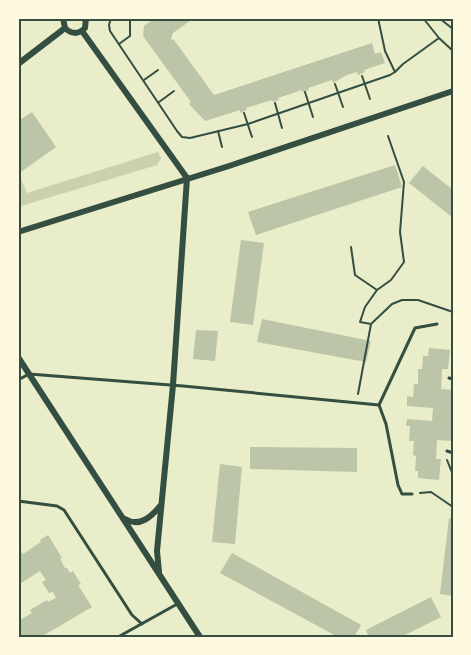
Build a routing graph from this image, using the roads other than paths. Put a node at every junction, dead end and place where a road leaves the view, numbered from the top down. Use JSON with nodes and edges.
{"nodes":[{"id":1,"x":63,"y":18,"type":"edge"},
{"id":2,"x":86,"y":18,"type":"edge"},
{"id":3,"x":65,"y":28,"type":"junction"},
{"id":4,"x":82,"y":31,"type":"junction"},
{"id":5,"x":18,"y":64,"type":"edge"},
{"id":6,"x":453,"y":91,"type":"edge"},
{"id":7,"x":187,"y":178,"type":"junction"},
{"id":8,"x":18,"y":232,"type":"edge"},
{"id":9,"x":437,"y":324,"type":"dead end"},
{"id":10,"x":18,"y":357,"type":"edge"},
{"id":11,"x":29,"y":374,"type":"junction"},
{"id":12,"x":18,"y":380,"type":"edge"},
{"id":13,"x":173,"y":385,"type":"junction"},
{"id":14,"x":379,"y":405,"type":"junction"},
{"id":15,"x":412,"y":494,"type":"road end"},
{"id":16,"x":18,"y":501,"type":"edge"},
{"id":17,"x":161,"y":504,"type":"junction"},
{"id":18,"x":122,"y":517,"type":"junction"},
{"id":19,"x":159,"y":572,"type":"junction"},
{"id":20,"x":178,"y":603,"type":"junction"},
{"id":21,"x":142,"y":624,"type":"junction"},
{"id":22,"x":118,"y":637,"type":"edge"},
{"id":23,"x":200,"y":637,"type":"edge"}],
"edges":[{"from":1,"to":3,"type":"street"},
{"from":2,"to":4,"type":"street"},
{"from":3,"to":4,"type":"street"},
{"from":3,"to":5,"type":"street"},
{"from":4,"to":7,"type":"street"},
{"from":6,"to":7,"type":"street"},
{"from":7,"to":8,"type":"street"},
{"from":7,"to":13,"type":"street"},
{"from":9,"to":14,"type":"lane"},
{"from":10,"to":11,"type":"street"},
{"from":11,"to":12,"type":"lane"},
{"from":11,"to":13,"type":"lane"},
{"from":11,"to":18,"type":"street"},
{"from":13,"to":14,"type":"lane"},
{"from":13,"to":17,"type":"street"},
{"from":14,"to":15,"type":"lane"},
{"from":16,"to":21,"type":"lane"},
{"from":17,"to":18,"type":"street"},
{"from":17,"to":19,"type":"street"},
{"from":18,"to":19,"type":"street"},
{"from":19,"to":20,"type":"street"},
{"from":20,"to":21,"type":"lane"},
{"from":20,"to":23,"type":"street"},
{"from":21,"to":22,"type":"lane"}]}
